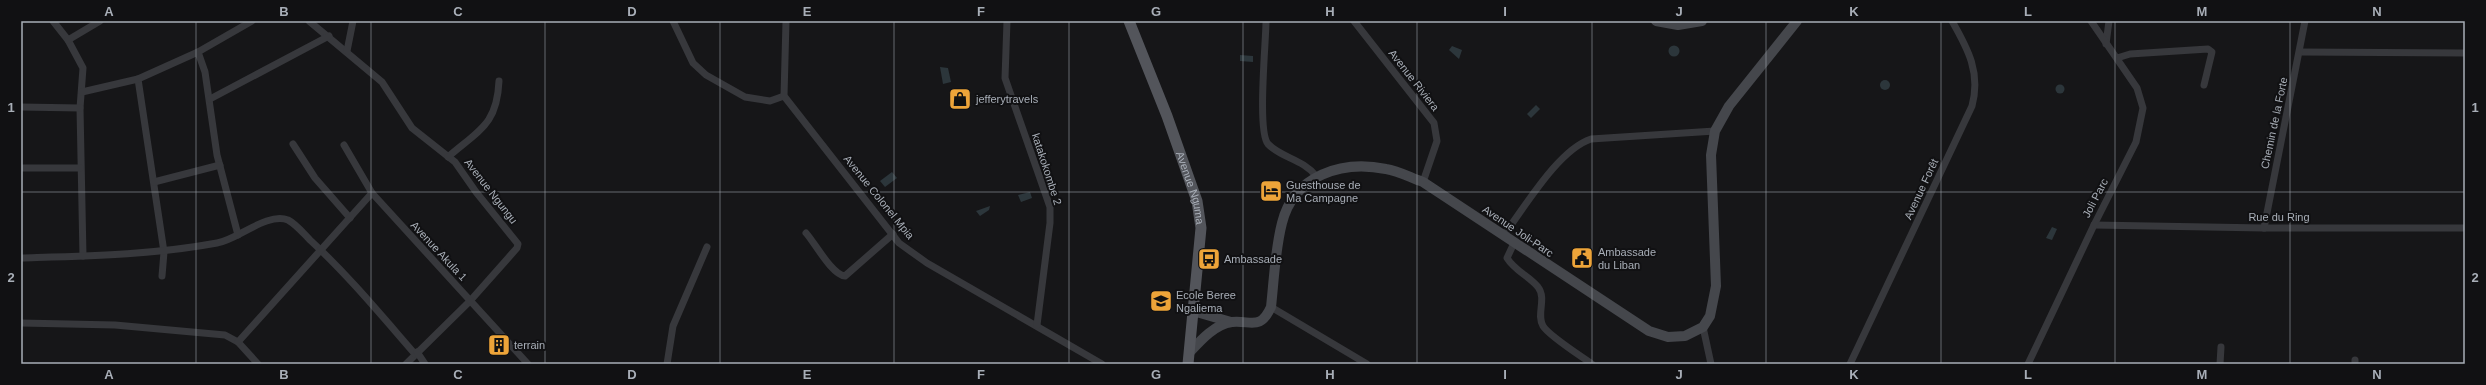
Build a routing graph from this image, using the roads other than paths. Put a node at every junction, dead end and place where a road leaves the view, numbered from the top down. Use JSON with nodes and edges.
{"nodes":[{"id":1,"x":53,"y":21,"type":"edge"},
{"id":2,"x":100,"y":21,"type":"edge"},
{"id":3,"x":252,"y":21,"type":"edge"},
{"id":4,"x":309,"y":21,"type":"edge"},
{"id":5,"x":353,"y":21,"type":"edge"},
{"id":6,"x":673,"y":21,"type":"edge"},
{"id":7,"x":786,"y":21,"type":"edge"},
{"id":8,"x":1007,"y":21,"type":"edge"},
{"id":9,"x":1129,"y":21,"type":"edge"},
{"id":10,"x":1266,"y":21,"type":"edge"},
{"id":11,"x":1354,"y":21,"type":"edge"},
{"id":12,"x":1656,"y":21,"type":"edge"},
{"id":13,"x":1702,"y":21,"type":"edge"},
{"id":14,"x":1797,"y":21,"type":"edge"},
{"id":15,"x":1952,"y":21,"type":"edge"},
{"id":16,"x":2091,"y":21,"type":"edge"},
{"id":17,"x":2109,"y":21,"type":"edge"},
{"id":18,"x":2305,"y":21,"type":"edge"},
{"id":19,"x":329,"y":36,"type":"junction"},
{"id":20,"x":68,"y":40,"type":"junction"},
{"id":21,"x":2106,"y":44,"type":"junction"},
{"id":22,"x":347,"y":51,"type":"junction"},
{"id":23,"x":198,"y":52,"type":"junction"},
{"id":24,"x":2300,"y":52,"type":"junction"},
{"id":25,"x":2465,"y":53,"type":"edge"},
{"id":26,"x":2117,"y":58,"type":"junction"},
{"id":27,"x":138,"y":79,"type":"junction"},
{"id":28,"x":499,"y":81,"type":"dead end"},
{"id":29,"x":2204,"y":85,"type":"dead end"},
{"id":30,"x":82,"y":92,"type":"junction"},
{"id":31,"x":784,"y":96,"type":"junction"},
{"id":32,"x":210,"y":99,"type":"junction"},
{"id":33,"x":21,"y":107,"type":"edge"},
{"id":34,"x":80,"y":108,"type":"junction"},
{"id":35,"x":1715,"y":131,"type":"junction"},
{"id":36,"x":293,"y":144,"type":"dead end"},
{"id":37,"x":344,"y":145,"type":"dead end"},
{"id":38,"x":448,"y":157,"type":"junction"},
{"id":39,"x":220,"y":165,"type":"junction"},
{"id":40,"x":21,"y":168,"type":"edge"},
{"id":41,"x":80,"y":168,"type":"junction"},
{"id":42,"x":1316,"y":176,"type":"junction"},
{"id":43,"x":154,"y":182,"type":"junction"},
{"id":44,"x":1423,"y":182,"type":"junction"},
{"id":45,"x":372,"y":193,"type":"junction"},
{"id":46,"x":350,"y":218,"type":"junction"},
{"id":47,"x":2094,"y":225,"type":"junction"},
{"id":48,"x":2264,"y":228,"type":"junction"},
{"id":49,"x":2465,"y":228,"type":"edge"},
{"id":50,"x":806,"y":232,"type":"dead end"},
{"id":51,"x":893,"y":234,"type":"junction"},
{"id":52,"x":238,"y":235,"type":"junction"},
{"id":53,"x":1503,"y":236,"type":"junction"},
{"id":54,"x":1514,"y":243,"type":"junction"},
{"id":55,"x":707,"y":248,"type":"dead end"},
{"id":56,"x":320,"y":249,"type":"junction"},
{"id":57,"x":164,"y":252,"type":"junction"},
{"id":58,"x":83,"y":256,"type":"junction"},
{"id":59,"x":21,"y":258,"type":"edge"},
{"id":60,"x":162,"y":276,"type":"dead end"},
{"id":61,"x":470,"y":301,"type":"junction"},
{"id":62,"x":1271,"y":307,"type":"junction"},
{"id":63,"x":1193,"y":311,"type":"junction"},
{"id":64,"x":1231,"y":322,"type":"junction"},
{"id":65,"x":21,"y":323,"type":"edge"},
{"id":66,"x":1037,"y":325,"type":"junction"},
{"id":67,"x":1703,"y":326,"type":"junction"},
{"id":68,"x":238,"y":342,"type":"junction"},
{"id":69,"x":2221,"y":347,"type":"dead end"},
{"id":70,"x":416,"y":353,"type":"junction"},
{"id":71,"x":1189,"y":359,"type":"edge"},
{"id":72,"x":2030,"y":363,"type":"edge"},
{"id":73,"x":258,"y":364,"type":"edge"},
{"id":74,"x":406,"y":364,"type":"edge"},
{"id":75,"x":426,"y":364,"type":"edge"},
{"id":76,"x":528,"y":364,"type":"edge"},
{"id":77,"x":667,"y":364,"type":"edge"},
{"id":78,"x":1102,"y":364,"type":"edge"},
{"id":79,"x":1367,"y":364,"type":"edge"},
{"id":80,"x":1592,"y":364,"type":"edge"},
{"id":81,"x":1711,"y":364,"type":"edge"},
{"id":82,"x":1850,"y":364,"type":"edge"},
{"id":83,"x":2220,"y":364,"type":"edge"}],
"edges":[{"from":1,"to":20,"type":"street"},
{"from":2,"to":20,"type":"street"},
{"from":3,"to":23,"type":"street"},
{"from":4,"to":19,"type":"street","name":"Avenue Ngungu"},
{"from":5,"to":22,"type":"street"},
{"from":6,"to":31,"type":"street"},
{"from":7,"to":31,"type":"street"},
{"from":8,"to":66,"type":"street","name":"katakokombe 2"},
{"from":9,"to":63,"type":"main road","name":"Avenue Nguma"},
{"from":10,"to":42,"type":"street"},
{"from":11,"to":44,"type":"street","name":"Avenue Riviera"},
{"from":12,"to":13,"type":"street"},
{"from":14,"to":35,"type":"street"},
{"from":15,"to":82,"type":"street","name":"Avenue Forêt"},
{"from":16,"to":21,"type":"street","name":"Joli Parc"},
{"from":17,"to":21,"type":"street"},
{"from":18,"to":24,"type":"street","name":"Chemin de la Forte"},
{"from":19,"to":22,"type":"street","name":"Avenue Ngungu"},
{"from":19,"to":32,"type":"street"},
{"from":20,"to":30,"type":"street"},
{"from":21,"to":26,"type":"street","name":"Joli Parc"},
{"from":22,"to":38,"type":"street","name":"Avenue Ngungu"},
{"from":23,"to":27,"type":"street"},
{"from":23,"to":32,"type":"street"},
{"from":24,"to":25,"type":"street"},
{"from":24,"to":48,"type":"street","name":"Chemin de la Forte"},
{"from":26,"to":29,"type":"street"},
{"from":26,"to":47,"type":"street","name":"Joli Parc"},
{"from":27,"to":30,"type":"street"},
{"from":27,"to":43,"type":"street"},
{"from":28,"to":38,"type":"street"},
{"from":30,"to":34,"type":"street"},
{"from":31,"to":51,"type":"street","name":"Avenue Colonel Mpia"},
{"from":32,"to":39,"type":"street"},
{"from":33,"to":34,"type":"street"},
{"from":34,"to":41,"type":"street"},
{"from":35,"to":53,"type":"street"},
{"from":35,"to":67,"type":"street"},
{"from":36,"to":46,"type":"street"},
{"from":37,"to":45,"type":"street","name":"Avenue Akula 1"},
{"from":38,"to":61,"type":"street","name":"Avenue Ngungu"},
{"from":39,"to":43,"type":"street"},
{"from":39,"to":52,"type":"street"},
{"from":40,"to":41,"type":"street"},
{"from":41,"to":58,"type":"street"},
{"from":42,"to":44,"type":"street","name":"Avenue Joli-Parc"},
{"from":42,"to":62,"type":"street","name":"Avenue Joli-Parc"},
{"from":43,"to":57,"type":"street"},
{"from":44,"to":53,"type":"street","name":"Avenue Joli-Parc"},
{"from":45,"to":46,"type":"street"},
{"from":45,"to":61,"type":"street","name":"Avenue Akula 1"},
{"from":46,"to":56,"type":"street"},
{"from":47,"to":48,"type":"street","name":"Rue du Ring"},
{"from":47,"to":72,"type":"street","name":"Joli Parc"},
{"from":48,"to":49,"type":"street","name":"Rue du Ring"},
{"from":50,"to":51,"type":"street"},
{"from":51,"to":66,"type":"street","name":"Avenue Colonel Mpia"},
{"from":52,"to":56,"type":"street"},
{"from":52,"to":57,"type":"street"},
{"from":53,"to":54,"type":"street","name":"Avenue Joli-Parc"},
{"from":54,"to":67,"type":"street","name":"Avenue Joli-Parc"},
{"from":54,"to":80,"type":"street"},
{"from":55,"to":77,"type":"street"},
{"from":56,"to":68,"type":"street"},
{"from":56,"to":70,"type":"street"},
{"from":57,"to":58,"type":"street"},
{"from":57,"to":60,"type":"street"},
{"from":58,"to":59,"type":"street"},
{"from":61,"to":70,"type":"street"},
{"from":61,"to":76,"type":"street","name":"Avenue Akula 1"},
{"from":62,"to":64,"type":"street"},
{"from":62,"to":79,"type":"street"},
{"from":63,"to":64,"type":"street"},
{"from":63,"to":71,"type":"main road","name":"Avenue Nguma"},
{"from":64,"to":71,"type":"street"},
{"from":65,"to":68,"type":"street"},
{"from":66,"to":78,"type":"street","name":"Avenue Colonel Mpia"},
{"from":67,"to":81,"type":"street"},
{"from":68,"to":73,"type":"street"},
{"from":69,"to":83,"type":"street"},
{"from":70,"to":74,"type":"street"},
{"from":70,"to":75,"type":"street"}]}
